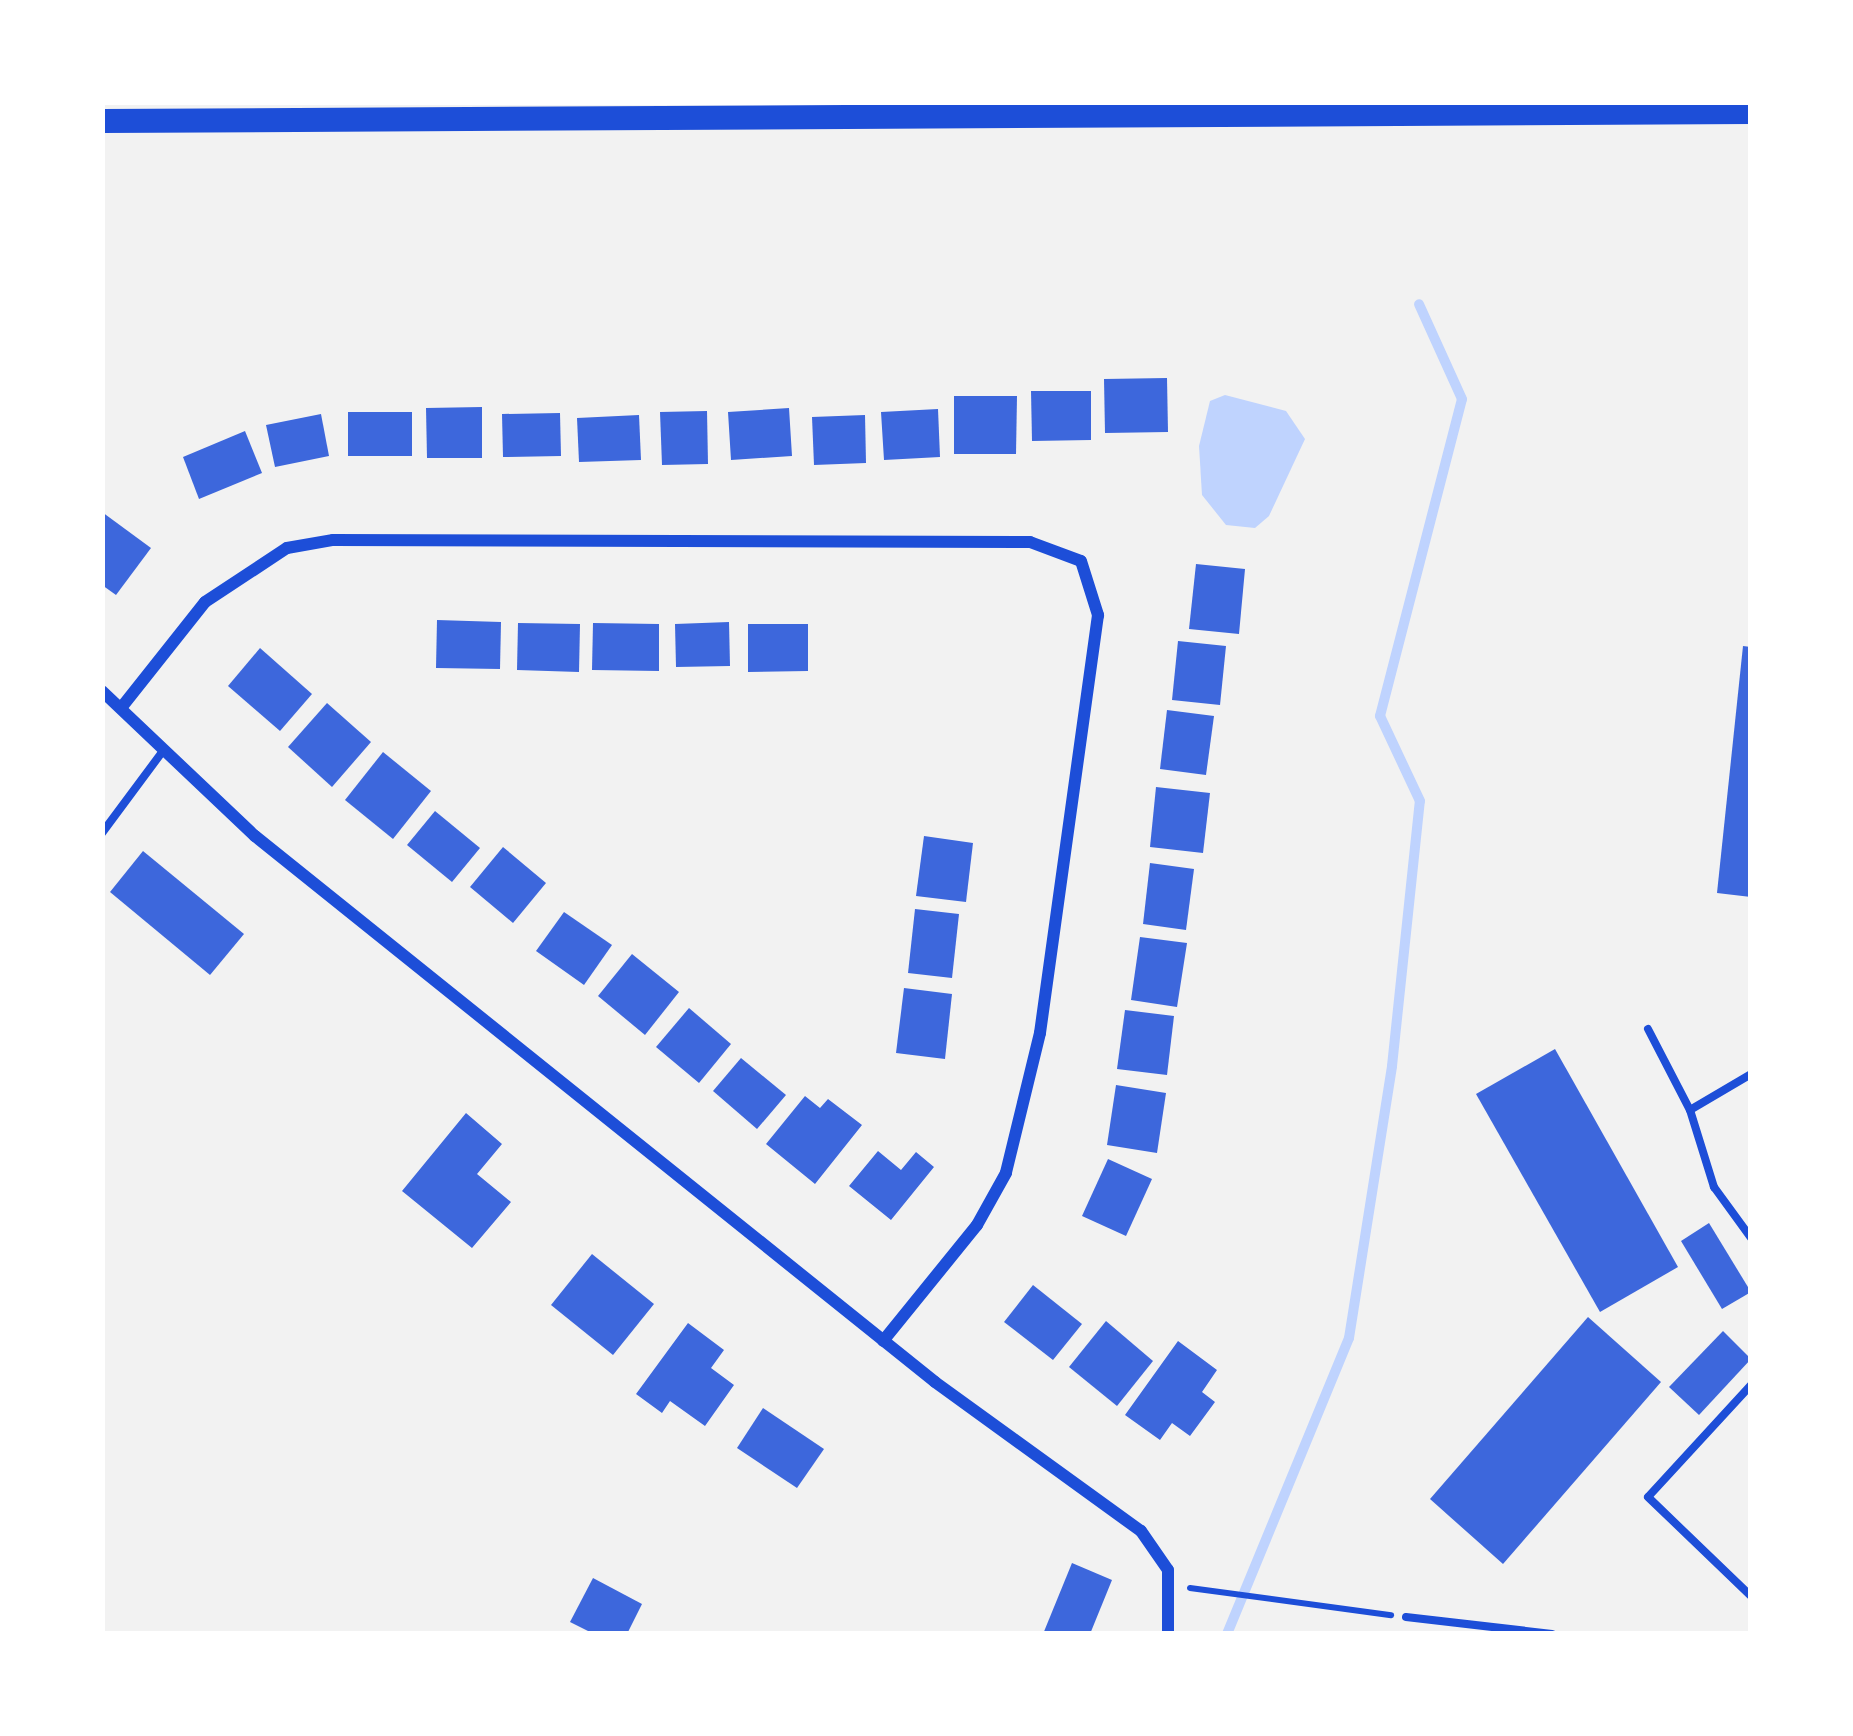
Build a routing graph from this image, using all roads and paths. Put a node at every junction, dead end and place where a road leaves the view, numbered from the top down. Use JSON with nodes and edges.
{"nodes":[{"id":1,"x":1751,"y":112,"type":"edge"},
{"id":2,"x":102,"y":121,"type":"edge"},
{"id":3,"x":102,"y":692,"type":"edge"},
{"id":4,"x":121,"y":708,"type":"junction"},
{"id":5,"x":163,"y":752,"type":"junction"},
{"id":6,"x":102,"y":833,"type":"edge"},
{"id":7,"x":1648,"y":1029,"type":"dead end"},
{"id":8,"x":1751,"y":1074,"type":"edge"},
{"id":9,"x":1690,"y":1110,"type":"junction"},
{"id":10,"x":1751,"y":1238,"type":"edge"},
{"id":11,"x":884,"y":1341,"type":"junction"},
{"id":12,"x":1751,"y":1385,"type":"edge"},
{"id":13,"x":1172,"y":1586,"type":"junction"},
{"id":14,"x":1751,"y":1596,"type":"edge"},
{"id":15,"x":1406,"y":1617,"type":"joint"},
{"id":16,"x":1168,"y":1634,"type":"edge"},
{"id":17,"x":1552,"y":1634,"type":"edge"}],
"edges":[{"from":1,"to":2,"type":"highway"},
{"from":3,"to":4,"type":"street"},
{"from":4,"to":5,"type":"street"},
{"from":4,"to":11,"type":"street"},
{"from":5,"to":6,"type":"lane"},
{"from":5,"to":11,"type":"street"},
{"from":7,"to":9,"type":"lane"},
{"from":8,"to":9,"type":"lane"},
{"from":9,"to":10,"type":"lane"},
{"from":11,"to":13,"type":"street"},
{"from":12,"to":14,"type":"lane"},
{"from":13,"to":15,"type":"path"},
{"from":13,"to":16,"type":"street"},
{"from":15,"to":17,"type":"lane"}]}
